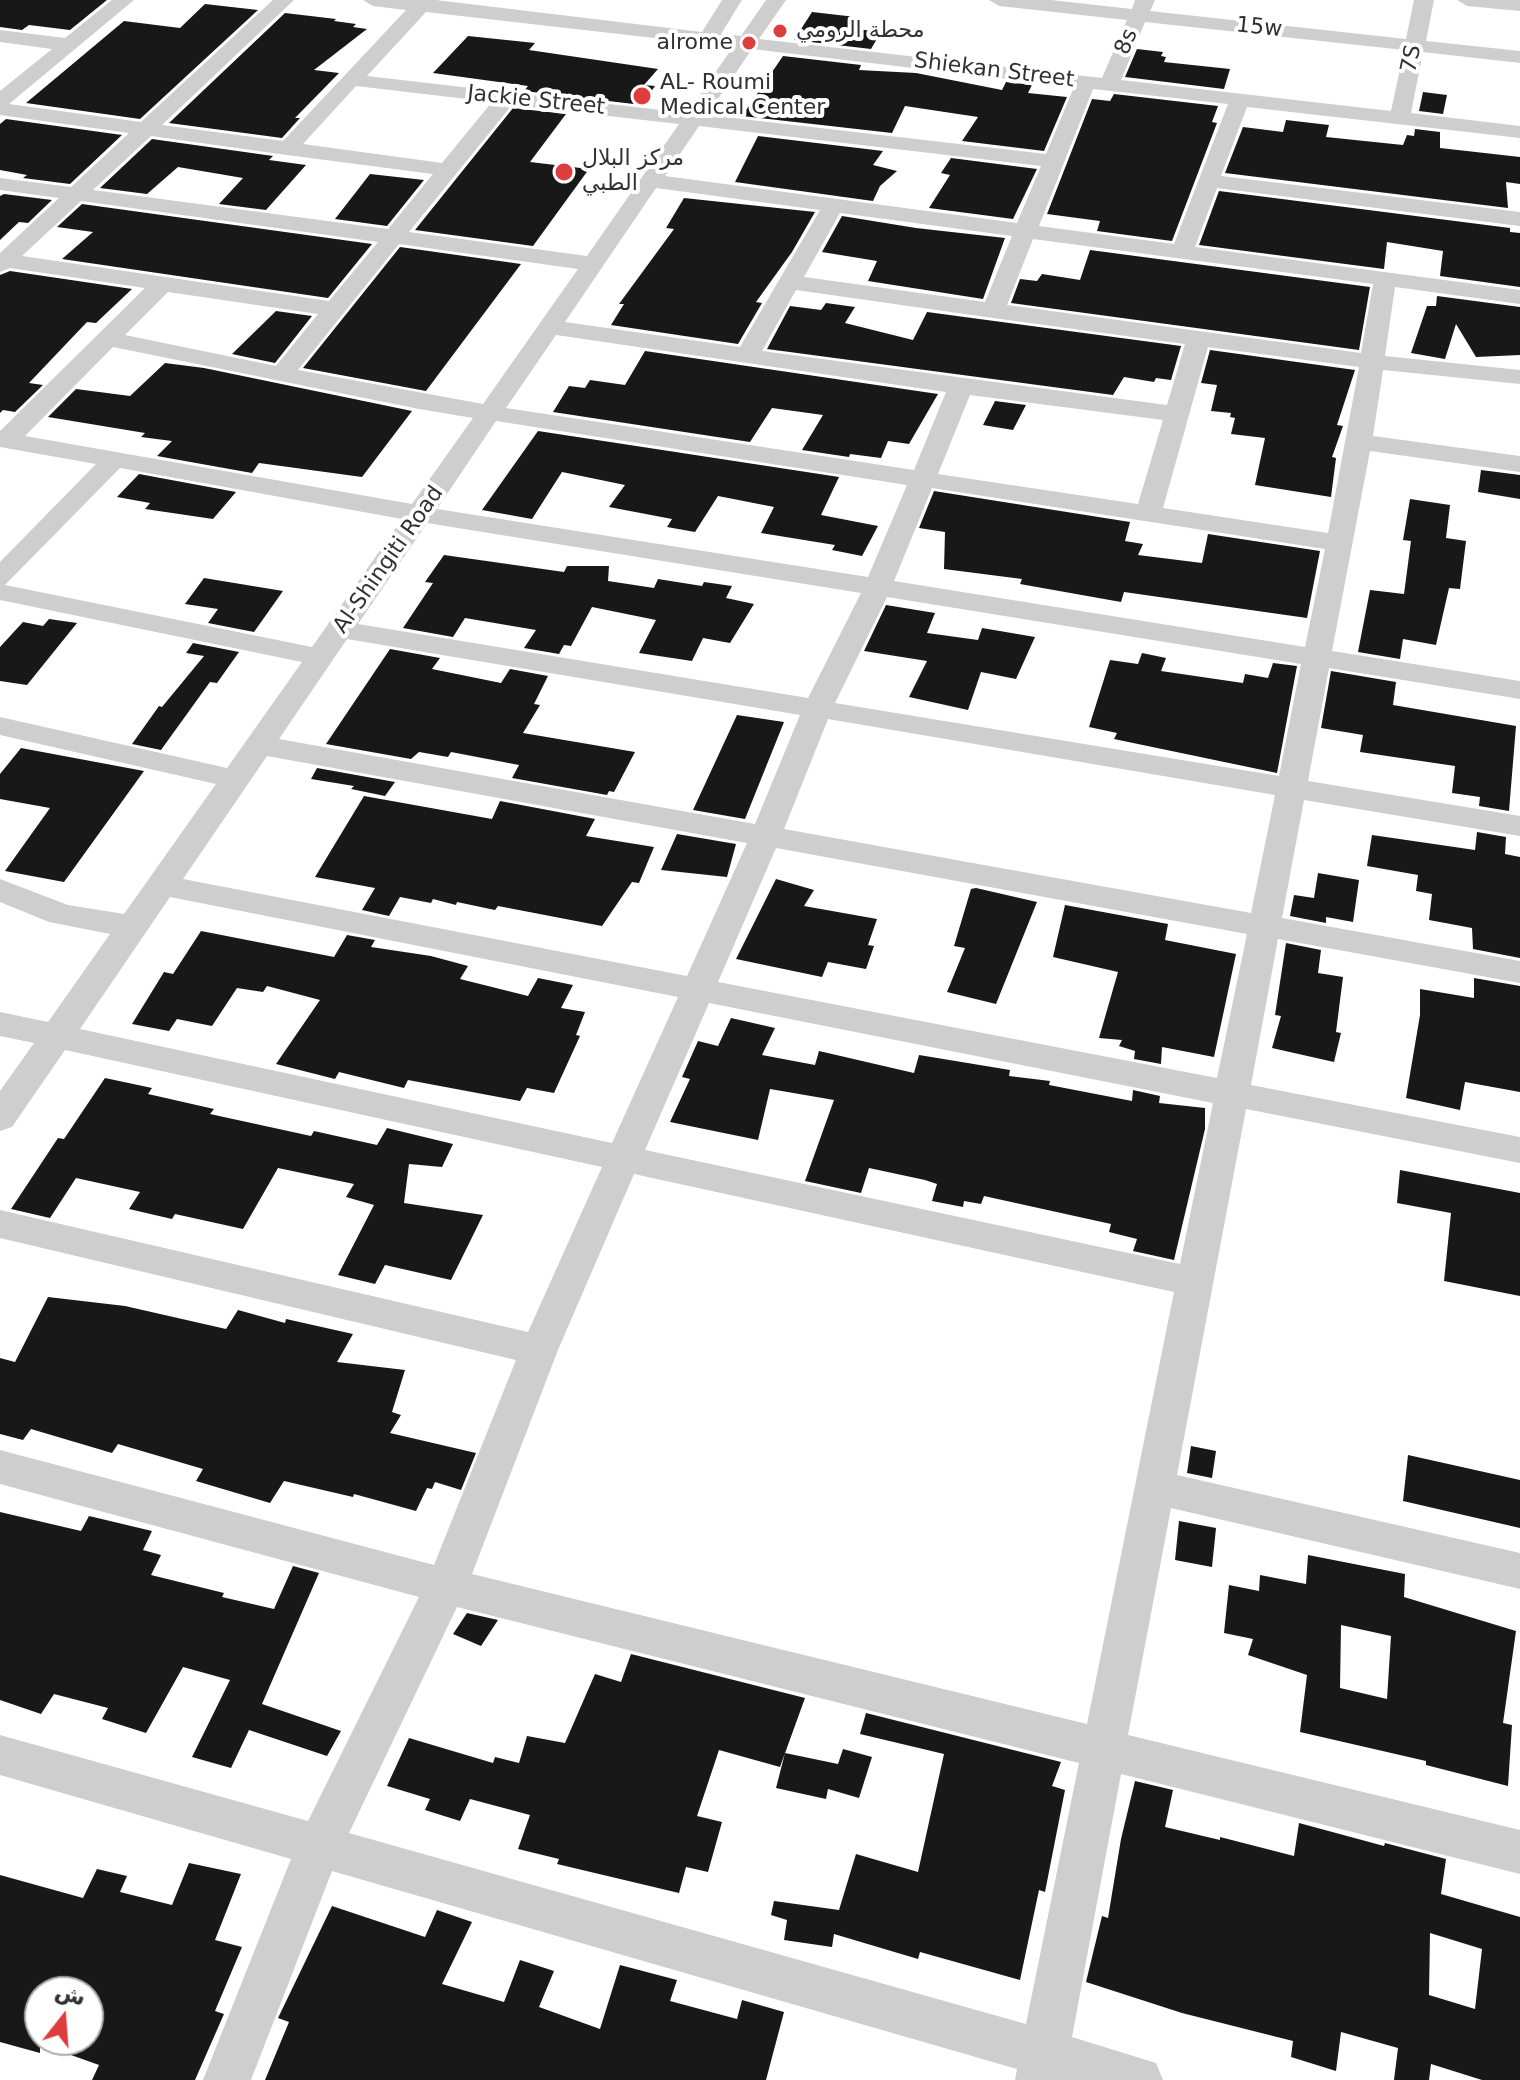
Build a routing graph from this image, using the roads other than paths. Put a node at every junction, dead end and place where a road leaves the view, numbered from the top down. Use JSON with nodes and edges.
{"nodes":[{"id":1,"x":124,"y":0,"type":"edge"},
{"id":2,"x":284,"y":0,"type":"edge"},
{"id":3,"x":373,"y":0,"type":"edge"},
{"id":4,"x":511,"y":0,"type":"edge"},
{"id":5,"x":732,"y":0,"type":"edge"},
{"id":6,"x":776,"y":0,"type":"edge"},
{"id":7,"x":999,"y":0,"type":"edge"},
{"id":8,"x":1424,"y":0,"type":"edge"},
{"id":9,"x":1467,"y":0,"type":"edge"},
{"id":10,"x":424,"y":3,"type":"edge"},
{"id":11,"x":1520,"y":5,"type":"edge"},
{"id":12,"x":1142,"y":8,"type":"edge"},
{"id":13,"x":406,"y":21,"type":"junction"},
{"id":14,"x":628,"y":28,"type":"junction"},
{"id":15,"x":713,"y":30,"type":"junction"},
{"id":16,"x":0,"y":36,"type":"edge"},
{"id":17,"x":749,"y":42,"type":"junction"},
{"id":18,"x":71,"y":45,"type":"junction"},
{"id":19,"x":1415,"y":46,"type":"junction"},
{"id":20,"x":1520,"y":57,"type":"edge"},
{"id":21,"x":353,"y":80,"type":"junction"},
{"id":22,"x":1086,"y":81,"type":"junction"},
{"id":23,"x":1109,"y":84,"type":"junction"},
{"id":24,"x":507,"y":97,"type":"junction"},
{"id":25,"x":1240,"y":99,"type":"junction"},
{"id":26,"x":0,"y":101,"type":"edge"},
{"id":27,"x":0,"y":109,"type":"edge"},
{"id":28,"x":1400,"y":118,"type":"junction"},
{"id":29,"x":592,"y":126,"type":"dead end"},
{"id":30,"x":688,"y":128,"type":"junction"},
{"id":31,"x":144,"y":130,"type":"junction"},
{"id":32,"x":1520,"y":132,"type":"edge"},
{"id":33,"x":287,"y":149,"type":"junction"},
{"id":34,"x":1052,"y":161,"type":"junction"},
{"id":35,"x":447,"y":170,"type":"junction"},
{"id":36,"x":652,"y":181,"type":"junction"},
{"id":37,"x":1209,"y":181,"type":"junction"},
{"id":38,"x":0,"y":184,"type":"edge"},
{"id":39,"x":73,"y":194,"type":"junction"},
{"id":40,"x":834,"y":204,"type":"junction"},
{"id":41,"x":1520,"y":219,"type":"edge"},
{"id":42,"x":1026,"y":230,"type":"junction"},
{"id":43,"x":391,"y":238,"type":"junction"},
{"id":44,"x":1183,"y":249,"type":"junction"},
{"id":45,"x":1,"y":262,"type":"edge"},
{"id":46,"x":594,"y":264,"type":"junction"},
{"id":47,"x":1385,"y":279,"type":"junction"},
{"id":48,"x":788,"y":282,"type":"junction"},
{"id":49,"x":164,"y":283,"type":"junction"},
{"id":50,"x":1520,"y":297,"type":"edge"},
{"id":51,"x":333,"y":309,"type":"junction"},
{"id":52,"x":993,"y":311,"type":"junction"},
{"id":53,"x":550,"y":327,"type":"junction"},
{"id":54,"x":1199,"y":338,"type":"junction"},
{"id":55,"x":107,"y":339,"type":"junction"},
{"id":56,"x":747,"y":356,"type":"junction"},
{"id":57,"x":1372,"y":362,"type":"junction"},
{"id":58,"x":282,"y":374,"type":"junction"},
{"id":59,"x":1520,"y":377,"type":"edge"},
{"id":60,"x":961,"y":387,"type":"junction"},
{"id":61,"x":491,"y":413,"type":"junction"},
{"id":62,"x":1177,"y":414,"type":"junction"},
{"id":63,"x":3,"y":440,"type":"edge"},
{"id":64,"x":1359,"y":442,"type":"junction"},
{"id":65,"x":115,"y":459,"type":"junction"},
{"id":66,"x":1520,"y":464,"type":"edge"},
{"id":67,"x":923,"y":478,"type":"junction"},
{"id":68,"x":1149,"y":512,"type":"junction"},
{"id":69,"x":421,"y":514,"type":"junction"},
{"id":70,"x":1339,"y":543,"type":"junction"},
{"id":71,"x":0,"y":578,"type":"edge"},
{"id":72,"x":878,"y":587,"type":"junction"},
{"id":73,"x":0,"y":592,"type":"edge"},
{"id":74,"x":340,"y":629,"type":"junction"},
{"id":75,"x":321,"y":657,"type":"junction"},
{"id":76,"x":1317,"y":658,"type":"junction"},
{"id":77,"x":1520,"y":690,"type":"edge"},
{"id":78,"x":817,"y":710,"type":"junction"},
{"id":79,"x":5,"y":733,"type":"edge"},
{"id":80,"x":260,"y":745,"type":"junction"},
{"id":81,"x":235,"y":779,"type":"junction"},
{"id":82,"x":1291,"y":789,"type":"junction"},
{"id":83,"x":1520,"y":826,"type":"edge"},
{"id":84,"x":765,"y":837,"type":"junction"},
{"id":85,"x":162,"y":885,"type":"junction"},
{"id":86,"x":0,"y":890,"type":"edge"},
{"id":87,"x":1265,"y":925,"type":"junction"},
{"id":88,"x":134,"y":926,"type":"junction"},
{"id":89,"x":1520,"y":972,"type":"edge"},
{"id":90,"x":698,"y":990,"type":"junction"},
{"id":91,"x":0,"y":1024,"type":"edge"},
{"id":92,"x":57,"y":1036,"type":"junction"},
{"id":93,"x":1232,"y":1094,"type":"junction"},
{"id":94,"x":0,"y":1118,"type":"edge"},
{"id":95,"x":1520,"y":1150,"type":"edge"},
{"id":96,"x":625,"y":1158,"type":"junction"},
{"id":97,"x":0,"y":1224,"type":"edge"},
{"id":98,"x":1195,"y":1282,"type":"junction"},
{"id":99,"x":539,"y":1350,"type":"junction"},
{"id":100,"x":0,"y":1467,"type":"edge"},
{"id":101,"x":1155,"y":1487,"type":"junction"},
{"id":102,"x":1520,"y":1571,"type":"edge"},
{"id":103,"x":446,"y":1586,"type":"junction"},
{"id":104,"x":1104,"y":1748,"type":"junction"},
{"id":105,"x":0,"y":1755,"type":"edge"},
{"id":106,"x":319,"y":1846,"type":"junction"},
{"id":107,"x":1520,"y":1852,"type":"edge"},
{"id":108,"x":1042,"y":2066,"type":"edge"},
{"id":109,"x":227,"y":2080,"type":"edge"},
{"id":110,"x":1139,"y":2080,"type":"edge"}],
"edges":[{"from":1,"to":18,"type":"street"},
{"from":2,"to":31,"type":"street"},
{"from":3,"to":10,"type":"street","name":"Shiekan Street"},
{"from":4,"to":15,"type":"street"},
{"from":5,"to":15,"type":"street"},
{"from":6,"to":17,"type":"street","name":"Al-Shingiti Road"},
{"from":7,"to":12,"type":"street","name":"15w"},
{"from":8,"to":19,"type":"street","name":"7S"},
{"from":9,"to":11,"type":"street"},
{"from":10,"to":13,"type":"street"},
{"from":10,"to":14,"type":"street","name":"Shiekan Street"},
{"from":12,"to":19,"type":"street","name":"15w"},
{"from":12,"to":23,"type":"street","name":"8s"},
{"from":13,"to":14,"type":"street"},
{"from":13,"to":21,"type":"street"},
{"from":14,"to":15,"type":"street","name":"Shiekan Street"},
{"from":15,"to":17,"type":"street","name":"Shiekan Street"},
{"from":16,"to":18,"type":"street"},
{"from":17,"to":22,"type":"street","name":"Shiekan Street"},
{"from":17,"to":30,"type":"street","name":"Al-Shingiti Road"},
{"from":18,"to":26,"type":"street"},
{"from":19,"to":20,"type":"street","name":"15w"},
{"from":19,"to":28,"type":"street","name":"7S"},
{"from":21,"to":24,"type":"street","name":"Jackie Street"},
{"from":21,"to":33,"type":"street"},
{"from":22,"to":23,"type":"street","name":"Shiekan Street"},
{"from":22,"to":34,"type":"street"},
{"from":23,"to":25,"type":"street","name":"Shiekan Street"},
{"from":24,"to":30,"type":"street","name":"Jackie Street"},
{"from":24,"to":35,"type":"street"},
{"from":25,"to":28,"type":"street","name":"Shiekan Street"},
{"from":25,"to":37,"type":"street"},
{"from":27,"to":31,"type":"street"},
{"from":28,"to":32,"type":"street","name":"Shiekan Street"},
{"from":29,"to":30,"type":"street"},
{"from":30,"to":34,"type":"street","name":"Jackie Street"},
{"from":30,"to":36,"type":"street","name":"Al-Shingiti Road"},
{"from":31,"to":33,"type":"street"},
{"from":31,"to":39,"type":"street"},
{"from":33,"to":35,"type":"street"},
{"from":34,"to":42,"type":"street"},
{"from":35,"to":43,"type":"street"},
{"from":36,"to":40,"type":"street"},
{"from":36,"to":46,"type":"street","name":"Al-Shingiti Road"},
{"from":37,"to":41,"type":"street"},
{"from":37,"to":44,"type":"street"},
{"from":38,"to":39,"type":"street"},
{"from":39,"to":43,"type":"street"},
{"from":39,"to":45,"type":"street"},
{"from":40,"to":42,"type":"street"},
{"from":40,"to":48,"type":"street"},
{"from":42,"to":44,"type":"street"},
{"from":42,"to":52,"type":"street"},
{"from":43,"to":46,"type":"street"},
{"from":43,"to":51,"type":"street"},
{"from":44,"to":47,"type":"street"},
{"from":45,"to":49,"type":"street"},
{"from":46,"to":53,"type":"street","name":"Al-Shingiti Road"},
{"from":47,"to":50,"type":"street"},
{"from":47,"to":57,"type":"street"},
{"from":48,"to":52,"type":"street"},
{"from":48,"to":56,"type":"street"},
{"from":49,"to":51,"type":"street"},
{"from":49,"to":55,"type":"street"},
{"from":51,"to":58,"type":"street"},
{"from":52,"to":54,"type":"street"},
{"from":53,"to":56,"type":"street"},
{"from":53,"to":61,"type":"street","name":"Al-Shingiti Road"},
{"from":54,"to":57,"type":"street"},
{"from":54,"to":62,"type":"street"},
{"from":55,"to":58,"type":"street"},
{"from":55,"to":63,"type":"street"},
{"from":56,"to":60,"type":"street"},
{"from":57,"to":59,"type":"street"},
{"from":57,"to":64,"type":"street"},
{"from":58,"to":61,"type":"street"},
{"from":60,"to":62,"type":"street"},
{"from":60,"to":67,"type":"street"},
{"from":61,"to":67,"type":"street"},
{"from":61,"to":69,"type":"street","name":"Al-Shingiti Road"},
{"from":62,"to":68,"type":"street"},
{"from":63,"to":65,"type":"street"},
{"from":64,"to":66,"type":"street"},
{"from":64,"to":70,"type":"street"},
{"from":65,"to":69,"type":"street"},
{"from":65,"to":71,"type":"street"},
{"from":67,"to":68,"type":"street"},
{"from":67,"to":72,"type":"street"},
{"from":68,"to":70,"type":"street"},
{"from":69,"to":72,"type":"street"},
{"from":69,"to":74,"type":"street","name":"Al-Shingiti Road"},
{"from":70,"to":76,"type":"street"},
{"from":72,"to":76,"type":"street"},
{"from":72,"to":78,"type":"street"},
{"from":73,"to":75,"type":"street"},
{"from":74,"to":75,"type":"street","name":"Al-Shingiti Road"},
{"from":74,"to":78,"type":"street"},
{"from":75,"to":80,"type":"street","name":"Al-Shingiti Road"},
{"from":76,"to":77,"type":"street"},
{"from":76,"to":82,"type":"street"},
{"from":78,"to":82,"type":"street"},
{"from":78,"to":84,"type":"street"},
{"from":79,"to":81,"type":"street"},
{"from":80,"to":81,"type":"street","name":"Al-Shingiti Road"},
{"from":80,"to":84,"type":"street"},
{"from":81,"to":85,"type":"street","name":"Al-Shingiti Road"},
{"from":82,"to":83,"type":"street"},
{"from":82,"to":87,"type":"street"},
{"from":84,"to":87,"type":"street"},
{"from":84,"to":90,"type":"street"},
{"from":85,"to":88,"type":"street","name":"Al-Shingiti Road"},
{"from":85,"to":90,"type":"street"},
{"from":86,"to":88,"type":"street"},
{"from":87,"to":89,"type":"street"},
{"from":87,"to":93,"type":"street"},
{"from":88,"to":92,"type":"street","name":"Al-Shingiti Road"},
{"from":90,"to":93,"type":"street"},
{"from":90,"to":96,"type":"street"},
{"from":91,"to":92,"type":"street"},
{"from":92,"to":94,"type":"street","name":"Al-Shingiti Road"},
{"from":92,"to":96,"type":"street"},
{"from":93,"to":95,"type":"street"},
{"from":93,"to":98,"type":"street"},
{"from":96,"to":98,"type":"street"},
{"from":96,"to":99,"type":"street"},
{"from":97,"to":99,"type":"street"},
{"from":98,"to":101,"type":"street"},
{"from":99,"to":103,"type":"street"},
{"from":100,"to":103,"type":"street"},
{"from":101,"to":102,"type":"street"},
{"from":101,"to":104,"type":"street"},
{"from":103,"to":104,"type":"street"},
{"from":103,"to":106,"type":"street"},
{"from":104,"to":107,"type":"street"},
{"from":104,"to":108,"type":"street"},
{"from":105,"to":106,"type":"street"},
{"from":106,"to":108,"type":"street"},
{"from":106,"to":109,"type":"street"},
{"from":108,"to":110,"type":"street"}]}
